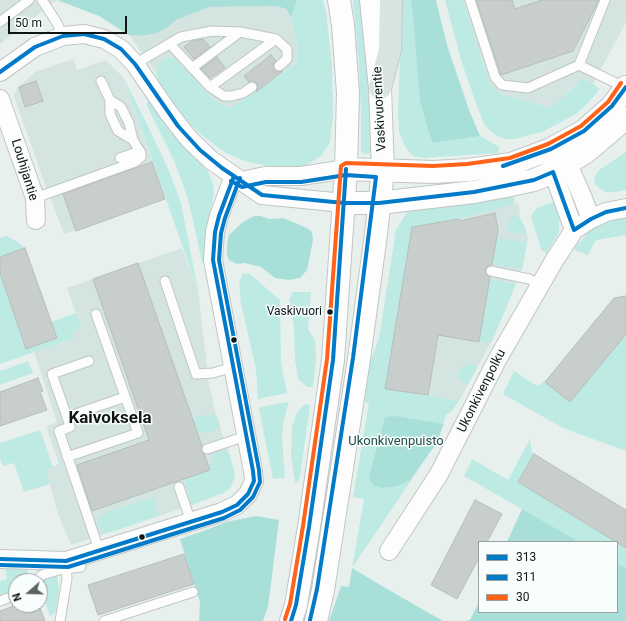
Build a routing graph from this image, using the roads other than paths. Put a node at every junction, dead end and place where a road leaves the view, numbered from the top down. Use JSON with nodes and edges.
{"nodes":[{"id":1,"x":29,"y":0,"type":"edge"},
{"id":2,"x":42,"y":0,"type":"edge"},
{"id":3,"x":339,"y":0,"type":"edge"},
{"id":4,"x":372,"y":0,"type":"edge"},
{"id":5,"x":391,"y":0,"type":"edge"},
{"id":6,"x":470,"y":0,"type":"edge"},
{"id":7,"x":605,"y":0,"type":"edge"},
{"id":8,"x":0,"y":22,"type":"edge"},
{"id":9,"x":240,"y":32,"type":"junction"},
{"id":10,"x":63,"y":36,"type":"junction"},
{"id":11,"x":276,"y":38,"type":"junction"},
{"id":12,"x":170,"y":44,"type":"junction"},
{"id":13,"x":135,"y":64,"type":"junction"},
{"id":14,"x":579,"y":65,"type":"junction"},
{"id":15,"x":279,"y":66,"type":"dead end"},
{"id":16,"x":192,"y":68,"type":"junction"},
{"id":17,"x":0,"y":72,"type":"edge"},
{"id":18,"x":101,"y":81,"type":"dead end"},
{"id":19,"x":210,"y":87,"type":"junction"},
{"id":20,"x":252,"y":87,"type":"dead end"},
{"id":21,"x":380,"y":88,"type":"junction"},
{"id":22,"x":626,"y":88,"type":"edge"},
{"id":23,"x":0,"y":99,"type":"edge"},
{"id":24,"x":110,"y":100,"type":"junction"},
{"id":25,"x":626,"y":118,"type":"edge"},
{"id":26,"x":132,"y":140,"type":"junction"},
{"id":27,"x":551,"y":149,"type":"junction"},
{"id":28,"x":140,"y":151,"type":"junction"},
{"id":29,"x":120,"y":158,"type":"dead end"},
{"id":30,"x":560,"y":168,"type":"junction"},
{"id":31,"x":346,"y":169,"type":"junction"},
{"id":32,"x":383,"y":171,"type":"junction"},
{"id":33,"x":238,"y":178,"type":"junction"},
{"id":34,"x":35,"y":198,"type":"junction"},
{"id":35,"x":344,"y":203,"type":"junction"},
{"id":36,"x":379,"y":203,"type":"junction"},
{"id":37,"x":626,"y":208,"type":"edge"},
{"id":38,"x":591,"y":219,"type":"junction"},
{"id":39,"x":36,"y":220,"type":"dead end"},
{"id":40,"x":574,"y":230,"type":"junction"},
{"id":41,"x":491,"y":271,"type":"dead end"},
{"id":42,"x":165,"y":281,"type":"dead end"},
{"id":43,"x":541,"y":285,"type":"junction"},
{"id":44,"x":96,"y":314,"type":"dead end"},
{"id":45,"x":89,"y":361,"type":"dead end"},
{"id":46,"x":233,"y":368,"type":"junction"},
{"id":47,"x":125,"y":397,"type":"junction"},
{"id":48,"x":67,"y":417,"type":"junction"},
{"id":49,"x":246,"y":436,"type":"junction"},
{"id":50,"x":207,"y":449,"type":"dead end"},
{"id":51,"x":68,"y":457,"type":"junction"},
{"id":52,"x":179,"y":487,"type":"dead end"},
{"id":53,"x":191,"y":522,"type":"junction"},
{"id":54,"x":99,"y":550,"type":"junction"},
{"id":55,"x":389,"y":551,"type":"dead end"},
{"id":56,"x":0,"y":559,"type":"edge"},
{"id":57,"x":71,"y":565,"type":"junction"},
{"id":58,"x":48,"y":573,"type":"edge"},
{"id":59,"x":193,"y":592,"type":"dead end"},
{"id":60,"x":60,"y":621,"type":"edge"},
{"id":61,"x":104,"y":621,"type":"edge"},
{"id":62,"x":291,"y":621,"type":"edge"},
{"id":63,"x":316,"y":621,"type":"edge"}],
"edges":[{"from":1,"to":8,"type":"lane"},
{"from":2,"to":10,"type":"lane"},
{"from":3,"to":31,"type":"main road"},
{"from":4,"to":21,"type":"main road","name":"Vaskivuorentie"},
{"from":5,"to":21,"type":"highway"},
{"from":6,"to":14,"type":"lane"},
{"from":7,"to":14,"type":"lane"},
{"from":9,"to":11,"type":"lane"},
{"from":9,"to":12,"type":"lane"},
{"from":9,"to":16,"type":"lane"},
{"from":10,"to":13,"type":"street"},
{"from":10,"to":17,"type":"street"},
{"from":11,"to":15,"type":"lane"},
{"from":11,"to":19,"type":"lane"},
{"from":12,"to":13,"type":"lane"},
{"from":12,"to":16,"type":"lane"},
{"from":13,"to":33,"type":"street"},
{"from":14,"to":22,"type":"lane"},
{"from":16,"to":19,"type":"lane"},
{"from":18,"to":24,"type":"lane"},
{"from":19,"to":20,"type":"lane"},
{"from":21,"to":32,"type":"main road","name":"Vaskivuorentie"},
{"from":22,"to":27,"type":"main road"},
{"from":23,"to":34,"type":"street","name":"Louhijantie"},
{"from":24,"to":26,"type":"lane"},
{"from":24,"to":26,"type":"lane"},
{"from":25,"to":30,"type":"main road"},
{"from":26,"to":28,"type":"lane"},
{"from":27,"to":30,"type":"street"},
{"from":27,"to":32,"type":"main road"},
{"from":28,"to":29,"type":"lane"},
{"from":28,"to":34,"type":"lane"},
{"from":30,"to":36,"type":"main road"},
{"from":30,"to":38,"type":"street"},
{"from":30,"to":40,"type":"street"},
{"from":31,"to":32,"type":"main road"},
{"from":31,"to":33,"type":"street"},
{"from":31,"to":35,"type":"main road"},
{"from":32,"to":36,"type":"main road","name":"Vaskivuorentie"},
{"from":33,"to":35,"type":"street"},
{"from":33,"to":46,"type":"street"},
{"from":34,"to":39,"type":"street","name":"Louhijantie"},
{"from":35,"to":36,"type":"main road"},
{"from":35,"to":62,"type":"main road"},
{"from":36,"to":63,"type":"main road","name":"Vaskivuorentie"},
{"from":37,"to":38,"type":"street","name":"Ukonkivenpolku"},
{"from":38,"to":40,"type":"street","name":"Ukonkivenpolku"},
{"from":40,"to":43,"type":"street","name":"Ukonkivenpolku"},
{"from":41,"to":43,"type":"lane"},
{"from":42,"to":46,"type":"lane"},
{"from":43,"to":55,"type":"street","name":"Ukonkivenpolku"},
{"from":44,"to":47,"type":"lane"},
{"from":45,"to":48,"type":"lane"},
{"from":46,"to":49,"type":"street"},
{"from":47,"to":48,"type":"lane"},
{"from":47,"to":51,"type":"lane"},
{"from":48,"to":51,"type":"lane"},
{"from":49,"to":50,"type":"lane"},
{"from":49,"to":53,"type":"street"},
{"from":51,"to":54,"type":"lane"},
{"from":52,"to":53,"type":"lane"},
{"from":53,"to":54,"type":"street"},
{"from":54,"to":57,"type":"street"},
{"from":56,"to":57,"type":"street"},
{"from":57,"to":58,"type":"lane"},
{"from":57,"to":60,"type":"lane"},
{"from":59,"to":61,"type":"lane"}]}
